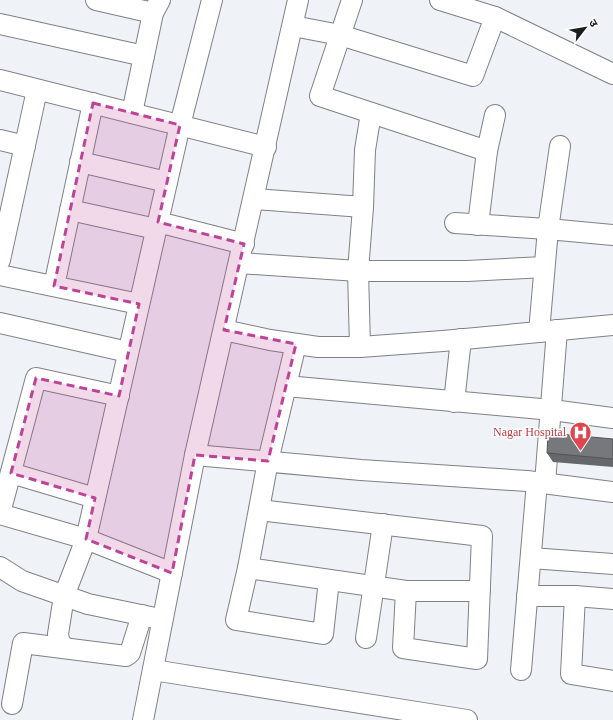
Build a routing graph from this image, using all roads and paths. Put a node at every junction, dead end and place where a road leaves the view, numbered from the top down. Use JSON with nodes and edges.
{"nodes":[{"id":1,"x":212,"y":0,"type":"edge"},
{"id":2,"x":298,"y":0,"type":"edge"},
{"id":3,"x":352,"y":0,"type":"edge"},
{"id":4,"x":440,"y":0,"type":"edge"},
{"id":5,"x":103,"y":1,"type":"edge"},
{"id":6,"x":156,"y":7,"type":"edge"},
{"id":7,"x":495,"y":18,"type":"junction"},
{"id":8,"x":0,"y":24,"type":"edge"},
{"id":9,"x":292,"y":26,"type":"junction"},
{"id":10,"x":340,"y":35,"type":"junction"},
{"id":11,"x":144,"y":56,"type":"junction"},
{"id":12,"x":613,"y":74,"type":"edge"},
{"id":13,"x":0,"y":80,"type":"edge"},
{"id":14,"x":37,"y":90,"type":"junction"},
{"id":15,"x":93,"y":104,"type":"junction"},
{"id":16,"x":132,"y":113,"type":"junction"},
{"id":17,"x":371,"y":113,"type":"junction"},
{"id":18,"x":495,"y":115,"type":"dead end"},
{"id":19,"x":180,"y":125,"type":"junction"},
{"id":20,"x":0,"y":140,"type":"edge"},
{"id":21,"x":25,"y":146,"type":"junction"},
{"id":22,"x":560,"y":146,"type":"dead end"},
{"id":23,"x":266,"y":147,"type":"junction"},
{"id":24,"x":487,"y":151,"type":"junction"},
{"id":25,"x":80,"y":162,"type":"junction"},
{"id":26,"x":167,"y":182,"type":"junction"},
{"id":27,"x":7,"y":191,"type":"edge"},
{"id":28,"x":254,"y":199,"type":"junction"},
{"id":29,"x":363,"y":207,"type":"junction"},
{"id":30,"x":70,"y":210,"type":"junction"},
{"id":31,"x":455,"y":223,"type":"dead end"},
{"id":32,"x":157,"y":225,"type":"junction"},
{"id":33,"x":478,"y":225,"type":"junction"},
{"id":34,"x":548,"y":229,"type":"junction"},
{"id":35,"x":613,"y":235,"type":"edge"},
{"id":36,"x":241,"y":254,"type":"junction"},
{"id":37,"x":0,"y":260,"type":"edge"},
{"id":38,"x":544,"y":267,"type":"junction"},
{"id":39,"x":358,"y":270,"type":"junction"},
{"id":40,"x":0,"y":275,"type":"edge"},
{"id":41,"x":54,"y":286,"type":"junction"},
{"id":42,"x":139,"y":304,"type":"junction"},
{"id":43,"x":0,"y":323,"type":"edge"},
{"id":44,"x":613,"y":325,"type":"edge"},
{"id":45,"x":224,"y":330,"type":"junction"},
{"id":46,"x":548,"y":331,"type":"junction"},
{"id":47,"x":460,"y":339,"type":"junction"},
{"id":48,"x":296,"y":344,"type":"junction"},
{"id":49,"x":360,"y":347,"type":"junction"},
{"id":50,"x":128,"y":352,"type":"junction"},
{"id":51,"x":286,"y":386,"type":"junction"},
{"id":52,"x":119,"y":396,"type":"junction"},
{"id":53,"x":454,"y":402,"type":"junction"},
{"id":54,"x":552,"y":410,"type":"junction"},
{"id":55,"x":613,"y":418,"type":"edge"},
{"id":56,"x":195,"y":454,"type":"junction"},
{"id":57,"x":268,"y":461,"type":"junction"},
{"id":58,"x":11,"y":473,"type":"junction"},
{"id":59,"x":541,"y":483,"type":"junction"},
{"id":60,"x":613,"y":492,"type":"edge"},
{"id":61,"x":95,"y":498,"type":"junction"},
{"id":62,"x":259,"y":510,"type":"junction"},
{"id":63,"x":0,"y":513,"type":"edge"},
{"id":64,"x":383,"y":524,"type":"junction"},
{"id":65,"x":86,"y":539,"type":"junction"},
{"id":66,"x":531,"y":558,"type":"junction"},
{"id":67,"x":613,"y":564,"type":"edge"},
{"id":68,"x":0,"y":567,"type":"edge"},
{"id":69,"x":248,"y":568,"type":"junction"},
{"id":70,"x":172,"y":573,"type":"junction"},
{"id":71,"x":329,"y":580,"type":"junction"},
{"id":72,"x":374,"y":586,"type":"junction"},
{"id":73,"x":406,"y":591,"type":"junction"},
{"id":74,"x":480,"y":591,"type":"junction"},
{"id":75,"x":64,"y":596,"type":"junction"},
{"id":76,"x":527,"y":596,"type":"junction"},
{"id":77,"x":574,"y":596,"type":"junction"},
{"id":78,"x":613,"y":599,"type":"edge"},
{"id":79,"x":142,"y":615,"type":"junction"},
{"id":80,"x":163,"y":619,"type":"junction"},
{"id":81,"x":366,"y":638,"type":"dead end"},
{"id":82,"x":64,"y":648,"type":"junction"},
{"id":83,"x":153,"y":670,"type":"junction"},
{"id":84,"x":521,"y":670,"type":"dead end"},
{"id":85,"x":613,"y":681,"type":"edge"},
{"id":86,"x":12,"y":704,"type":"dead end"},
{"id":87,"x":143,"y":720,"type":"edge"},
{"id":88,"x":467,"y":720,"type":"edge"}],
"edges":[{"from":1,"to":19,"type":"street"},
{"from":2,"to":9,"type":"street"},
{"from":3,"to":10,"type":"street"},
{"from":4,"to":7,"type":"street"},
{"from":5,"to":6,"type":"street"},
{"from":6,"to":11,"type":"street"},
{"from":7,"to":10,"type":"street"},
{"from":7,"to":12,"type":"street"},
{"from":8,"to":11,"type":"street"},
{"from":9,"to":10,"type":"street"},
{"from":9,"to":23,"type":"street"},
{"from":10,"to":17,"type":"street"},
{"from":11,"to":16,"type":"street"},
{"from":13,"to":14,"type":"street"},
{"from":14,"to":15,"type":"street"},
{"from":14,"to":21,"type":"street"},
{"from":15,"to":16,"type":"street"},
{"from":15,"to":25,"type":"street"},
{"from":16,"to":19,"type":"street"},
{"from":17,"to":24,"type":"street"},
{"from":17,"to":29,"type":"street"},
{"from":18,"to":24,"type":"street"},
{"from":19,"to":23,"type":"street"},
{"from":19,"to":26,"type":"street"},
{"from":20,"to":21,"type":"street"},
{"from":21,"to":27,"type":"street"},
{"from":22,"to":34,"type":"street"},
{"from":23,"to":28,"type":"street"},
{"from":24,"to":33,"type":"street"},
{"from":25,"to":26,"type":"street"},
{"from":25,"to":30,"type":"street"},
{"from":26,"to":32,"type":"street"},
{"from":27,"to":37,"type":"street"},
{"from":28,"to":29,"type":"street"},
{"from":28,"to":36,"type":"street"},
{"from":29,"to":39,"type":"street"},
{"from":30,"to":32,"type":"street"},
{"from":30,"to":41,"type":"street"},
{"from":31,"to":33,"type":"street"},
{"from":32,"to":36,"type":"street"},
{"from":32,"to":42,"type":"street"},
{"from":33,"to":34,"type":"street"},
{"from":34,"to":35,"type":"street"},
{"from":34,"to":38,"type":"street"},
{"from":36,"to":39,"type":"street"},
{"from":36,"to":45,"type":"street"},
{"from":38,"to":39,"type":"street"},
{"from":38,"to":46,"type":"street"},
{"from":39,"to":49,"type":"street"},
{"from":40,"to":41,"type":"street"},
{"from":41,"to":42,"type":"street"},
{"from":42,"to":50,"type":"street"},
{"from":43,"to":50,"type":"street"},
{"from":44,"to":46,"type":"street"},
{"from":45,"to":48,"type":"street"},
{"from":45,"to":56,"type":"street"},
{"from":46,"to":47,"type":"street"},
{"from":46,"to":54,"type":"street"},
{"from":47,"to":49,"type":"street"},
{"from":47,"to":53,"type":"street"},
{"from":48,"to":49,"type":"street"},
{"from":48,"to":51,"type":"street"},
{"from":50,"to":52,"type":"street"},
{"from":51,"to":53,"type":"street"},
{"from":51,"to":57,"type":"street"},
{"from":52,"to":58,"type":"street"},
{"from":52,"to":61,"type":"street"},
{"from":53,"to":54,"type":"street"},
{"from":54,"to":55,"type":"street"},
{"from":54,"to":59,"type":"street"},
{"from":56,"to":57,"type":"street"},
{"from":56,"to":70,"type":"street"},
{"from":57,"to":59,"type":"street"},
{"from":57,"to":62,"type":"street"},
{"from":58,"to":61,"type":"street"},
{"from":58,"to":63,"type":"street"},
{"from":59,"to":60,"type":"street"},
{"from":59,"to":66,"type":"street"},
{"from":61,"to":65,"type":"street"},
{"from":62,"to":64,"type":"street"},
{"from":62,"to":69,"type":"street"},
{"from":63,"to":65,"type":"street"},
{"from":64,"to":72,"type":"street"},
{"from":64,"to":74,"type":"street"},
{"from":65,"to":70,"type":"street"},
{"from":65,"to":75,"type":"street"},
{"from":66,"to":67,"type":"street"},
{"from":66,"to":76,"type":"street"},
{"from":68,"to":75,"type":"street"},
{"from":69,"to":71,"type":"street"},
{"from":69,"to":71,"type":"street"},
{"from":70,"to":80,"type":"street"},
{"from":71,"to":72,"type":"street"},
{"from":72,"to":73,"type":"street"},
{"from":72,"to":81,"type":"street"},
{"from":73,"to":74,"type":"street"},
{"from":73,"to":74,"type":"street"},
{"from":75,"to":79,"type":"street"},
{"from":75,"to":82,"type":"street"},
{"from":76,"to":77,"type":"street"},
{"from":76,"to":84,"type":"street"},
{"from":77,"to":78,"type":"street"},
{"from":77,"to":85,"type":"street"},
{"from":79,"to":80,"type":"street"},
{"from":79,"to":82,"type":"street"},
{"from":80,"to":83,"type":"street"},
{"from":82,"to":86,"type":"street"},
{"from":83,"to":87,"type":"street"},
{"from":83,"to":88,"type":"street"}]}
